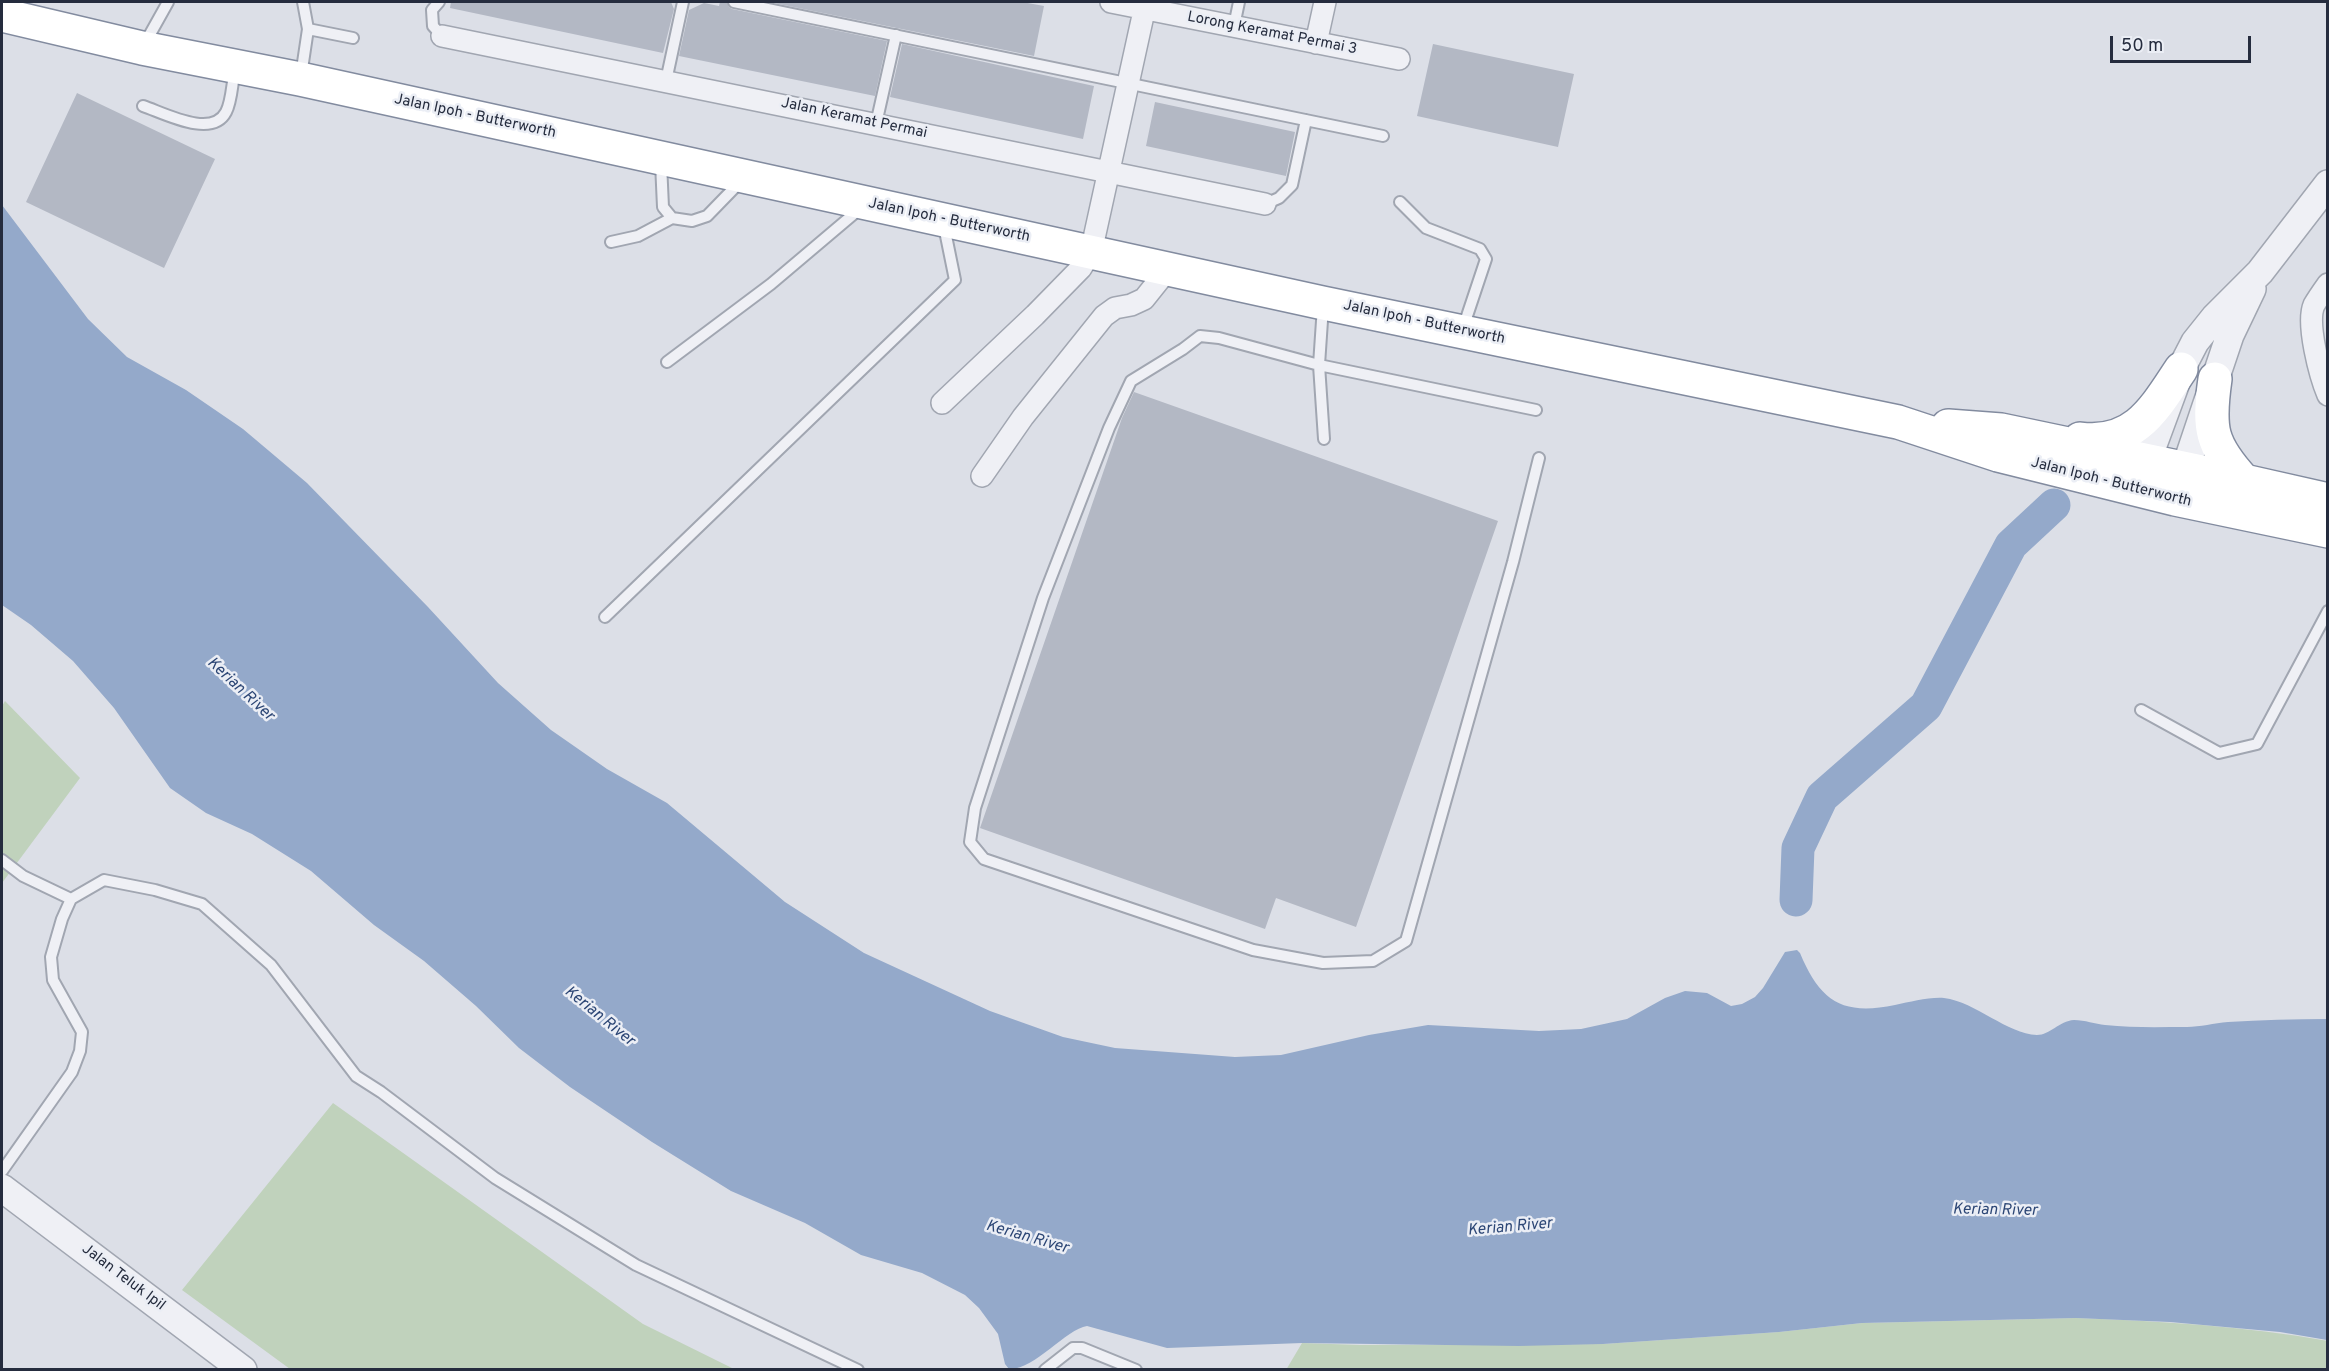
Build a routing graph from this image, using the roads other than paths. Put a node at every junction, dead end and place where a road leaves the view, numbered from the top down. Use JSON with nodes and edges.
{"nodes":[{"id":1,"x":168,"y":2,"type":"edge"},
{"id":2,"x":303,"y":2,"type":"edge"},
{"id":3,"x":439,"y":2,"type":"edge"},
{"id":4,"x":683,"y":2,"type":"edge"},
{"id":5,"x":734,"y":2,"type":"edge"},
{"id":6,"x":1111,"y":2,"type":"edge"},
{"id":7,"x":1239,"y":2,"type":"edge"},
{"id":8,"x":1325,"y":2,"type":"edge"},
{"id":9,"x":1146,"y":5,"type":"edge"},
{"id":10,"x":2,"y":15,"type":"edge"},
{"id":11,"x":1234,"y":26,"type":"junction"},
{"id":12,"x":308,"y":29,"type":"junction"},
{"id":13,"x":896,"y":35,"type":"junction"},
{"id":14,"x":442,"y":36,"type":"joint"},
{"id":15,"x":353,"y":38,"type":"dead end"},
{"id":16,"x":1316,"y":43,"type":"junction"},
{"id":17,"x":142,"y":48,"type":"junction"},
{"id":18,"x":1399,"y":59,"type":"dead end"},
{"id":19,"x":236,"y":66,"type":"junction"},
{"id":20,"x":300,"y":80,"type":"junction"},
{"id":21,"x":666,"y":81,"type":"junction"},
{"id":22,"x":1128,"y":83,"type":"junction"},
{"id":23,"x":143,"y":106,"type":"dead end"},
{"id":24,"x":1306,"y":120,"type":"junction"},
{"id":25,"x":876,"y":124,"type":"junction"},
{"id":26,"x":1383,"y":136,"type":"dead end"},
{"id":27,"x":661,"y":158,"type":"junction"},
{"id":28,"x":1108,"y":172,"type":"junction"},
{"id":29,"x":746,"y":177,"type":"junction"},
{"id":30,"x":2328,"y":184,"type":"edge"},
{"id":31,"x":1400,"y":202,"type":"dead end"},
{"id":32,"x":867,"y":203,"type":"junction"},
{"id":33,"x":1265,"y":204,"type":"joint"},
{"id":34,"x":672,"y":218,"type":"junction"},
{"id":35,"x":942,"y":219,"type":"junction"},
{"id":36,"x":611,"y":242,"type":"dead end"},
{"id":37,"x":1091,"y":252,"type":"junction"},
{"id":38,"x":1168,"y":269,"type":"junction"},
{"id":39,"x":2260,"y":272,"type":"junction"},
{"id":40,"x":2328,"y":284,"type":"edge"},
{"id":41,"x":1323,"y":303,"type":"junction"},
{"id":42,"x":1462,"y":331,"type":"junction"},
{"id":43,"x":667,"y":362,"type":"dead end"},
{"id":44,"x":1319,"y":365,"type":"junction"},
{"id":45,"x":2181,"y":369,"type":"junction"},
{"id":46,"x":2214,"y":379,"type":"junction"},
{"id":47,"x":2328,"y":395,"type":"edge"},
{"id":48,"x":942,"y":403,"type":"dead end"},
{"id":49,"x":1536,"y":410,"type":"dead end"},
{"id":50,"x":1898,"y":422,"type":"junction"},
{"id":51,"x":2001,"y":430,"type":"junction"},
{"id":52,"x":1324,"y":439,"type":"dead end"},
{"id":53,"x":1539,"y":458,"type":"dead end"},
{"id":54,"x":982,"y":476,"type":"dead end"},
{"id":55,"x":2142,"y":476,"type":"junction"},
{"id":56,"x":2244,"y":481,"type":"junction"},
{"id":57,"x":2180,"y":484,"type":"junction"},
{"id":58,"x":2328,"y":500,"type":"edge"},
{"id":59,"x":2328,"y":531,"type":"edge"},
{"id":60,"x":2328,"y":611,"type":"edge"},
{"id":61,"x":605,"y":617,"type":"dead end"},
{"id":62,"x":2141,"y":710,"type":"dead end"},
{"id":63,"x":2,"y":860,"type":"edge"},
{"id":64,"x":71,"y":899,"type":"junction"},
{"id":65,"x":2,"y":1171,"type":"edge"},
{"id":66,"x":2,"y":1188,"type":"edge"},
{"id":67,"x":243,"y":1370,"type":"edge"},
{"id":68,"x":858,"y":1370,"type":"edge"},
{"id":69,"x":1046,"y":1370,"type":"edge"},
{"id":70,"x":1136,"y":1370,"type":"edge"}],
"edges":[{"from":1,"to":17,"type":"lane"},
{"from":2,"to":12,"type":"lane"},
{"from":3,"to":14,"type":"lane"},
{"from":4,"to":21,"type":"lane"},
{"from":5,"to":13,"type":"lane"},
{"from":6,"to":9,"type":"street","name":"Lorong Keramat Permai 3"},
{"from":7,"to":11,"type":"lane"},
{"from":8,"to":16,"type":"street"},
{"from":9,"to":11,"type":"street","name":"Lorong Keramat Permai 3"},
{"from":9,"to":22,"type":"street"},
{"from":10,"to":17,"type":"highway","name":"Jalan Ipoh - Butterworth"},
{"from":11,"to":16,"type":"street","name":"Lorong Keramat Permai 3"},
{"from":12,"to":15,"type":"lane"},
{"from":12,"to":20,"type":"lane"},
{"from":13,"to":22,"type":"lane"},
{"from":13,"to":25,"type":"lane"},
{"from":14,"to":21,"type":"street","name":"Jalan Keramat Permai"},
{"from":16,"to":18,"type":"street","name":"Lorong Keramat Permai 3"},
{"from":17,"to":19,"type":"highway","name":"Jalan Ipoh - Butterworth"},
{"from":19,"to":20,"type":"highway","name":"Jalan Ipoh - Butterworth"},
{"from":19,"to":23,"type":"lane"},
{"from":20,"to":27,"type":"highway","name":"Jalan Ipoh - Butterworth"},
{"from":21,"to":25,"type":"street","name":"Jalan Keramat Permai"},
{"from":22,"to":24,"type":"lane"},
{"from":22,"to":28,"type":"street"},
{"from":24,"to":26,"type":"lane"},
{"from":24,"to":33,"type":"lane"},
{"from":25,"to":28,"type":"street","name":"Jalan Keramat Permai"},
{"from":27,"to":29,"type":"highway","name":"Jalan Ipoh - Butterworth"},
{"from":27,"to":34,"type":"lane"},
{"from":28,"to":33,"type":"street","name":"Jalan Keramat Permai"},
{"from":28,"to":37,"type":"street"},
{"from":29,"to":32,"type":"highway","name":"Jalan Ipoh - Butterworth"},
{"from":29,"to":34,"type":"lane"},
{"from":30,"to":39,"type":"street"},
{"from":31,"to":42,"type":"lane"},
{"from":32,"to":35,"type":"highway","name":"Jalan Ipoh - Butterworth"},
{"from":32,"to":43,"type":"lane"},
{"from":34,"to":36,"type":"lane"},
{"from":35,"to":37,"type":"highway","name":"Jalan Ipoh - Butterworth"},
{"from":35,"to":61,"type":"lane"},
{"from":37,"to":38,"type":"highway","name":"Jalan Ipoh - Butterworth"},
{"from":37,"to":48,"type":"street"},
{"from":38,"to":41,"type":"highway","name":"Jalan Ipoh - Butterworth"},
{"from":38,"to":54,"type":"street"},
{"from":39,"to":45,"type":"street"},
{"from":39,"to":46,"type":"street"},
{"from":40,"to":47,"type":"street"},
{"from":41,"to":42,"type":"highway","name":"Jalan Ipoh - Butterworth"},
{"from":41,"to":44,"type":"lane"},
{"from":42,"to":50,"type":"highway","name":"Jalan Ipoh - Butterworth"},
{"from":44,"to":49,"type":"lane"},
{"from":44,"to":52,"type":"lane"},
{"from":44,"to":53,"type":"lane"},
{"from":45,"to":51,"type":"highway"},
{"from":45,"to":55,"type":"street"},
{"from":46,"to":56,"type":"highway"},
{"from":46,"to":57,"type":"street"},
{"from":50,"to":51,"type":"highway","name":"Jalan Ipoh - Butterworth"},
{"from":50,"to":55,"type":"highway","name":"Jalan Ipoh - Butterworth"},
{"from":51,"to":55,"type":"highway","name":"Jalan Ipoh - Butterworth"},
{"from":55,"to":57,"type":"highway","name":"Jalan Ipoh - Butterworth"},
{"from":56,"to":57,"type":"highway","name":"Jalan Ipoh - Butterworth"},
{"from":56,"to":58,"type":"highway","name":"Jalan Ipoh - Butterworth"},
{"from":57,"to":59,"type":"highway","name":"Jalan Ipoh - Butterworth"},
{"from":60,"to":62,"type":"lane"},
{"from":63,"to":64,"type":"lane"},
{"from":64,"to":65,"type":"lane"},
{"from":64,"to":68,"type":"lane"},
{"from":66,"to":67,"type":"street","name":"Jalan Teluk Ipil"},
{"from":69,"to":70,"type":"lane"}]}
